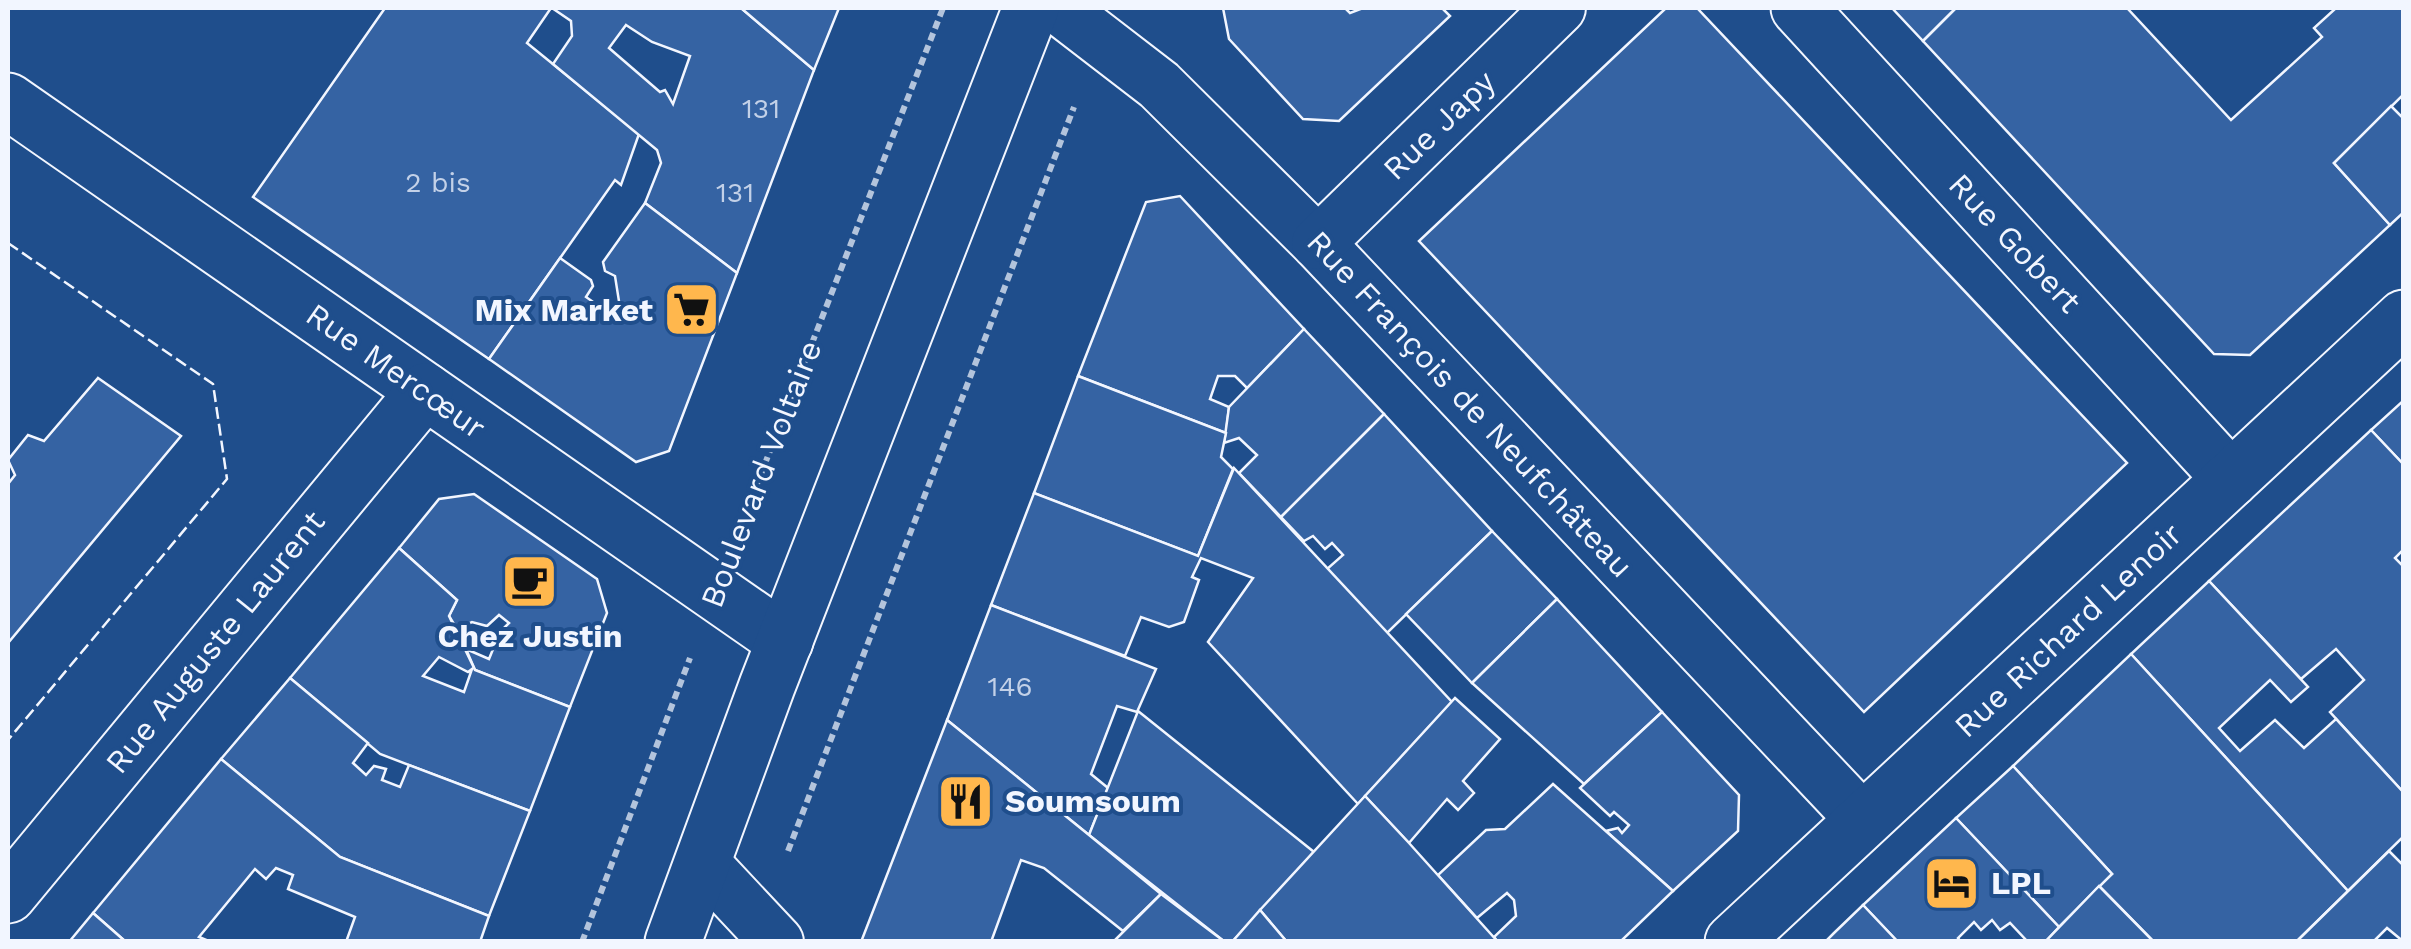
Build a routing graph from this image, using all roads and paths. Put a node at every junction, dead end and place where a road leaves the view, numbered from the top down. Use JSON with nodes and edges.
{"nodes":[{"id":1,"x":943,"y":8,"type":"edge"},
{"id":2,"x":1031,"y":8,"type":"edge"},
{"id":3,"x":1059,"y":8,"type":"edge"},
{"id":4,"x":1559,"y":8,"type":"edge"},
{"id":5,"x":1799,"y":8,"type":"edge"},
{"id":6,"x":8,"y":100,"type":"edge"},
{"id":7,"x":1057,"y":152,"type":"dead end"},
{"id":8,"x":1318,"y":243,"type":"junction"},
{"id":9,"x":2404,"y":318,"type":"edge"},
{"id":10,"x":424,"y":390,"type":"junction"},
{"id":11,"x":2231,"y":479,"type":"junction"},
{"id":12,"x":715,"y":592,"type":"junction"},
{"id":13,"x":785,"y":641,"type":"junction"},
{"id":14,"x":1863,"y":820,"type":"junction"},
{"id":15,"x":704,"y":864,"type":"junction"},
{"id":16,"x":8,"y":895,"type":"edge"},
{"id":17,"x":769,"y":933,"type":"edge"},
{"id":18,"x":582,"y":942,"type":"edge"},
{"id":19,"x":674,"y":942,"type":"edge"},
{"id":20,"x":1733,"y":942,"type":"edge"}],
"edges":[{"from":1,"to":12,"type":"path","name":"Boulevard Voltaire"},
{"from":2,"to":13,"type":"street"},
{"from":3,"to":8,"type":"street","name":"Rue François de Neufchâteau"},
{"from":4,"to":8,"type":"street","name":"Rue Japy"},
{"from":5,"to":11,"type":"street","name":"Rue Gobert"},
{"from":6,"to":10,"type":"street","name":"Rue Mercœur"},
{"from":7,"to":17,"type":"path"},
{"from":8,"to":14,"type":"street","name":"Rue François de Neufchâteau"},
{"from":9,"to":11,"type":"street","name":"Rue Richard Lenoir"},
{"from":10,"to":12,"type":"street","name":"Rue Mercœur"},
{"from":10,"to":16,"type":"street","name":"Rue Auguste Laurent"},
{"from":11,"to":14,"type":"street","name":"Rue Richard Lenoir"},
{"from":12,"to":13,"type":"street","name":"Rue Mercœur"},
{"from":12,"to":18,"type":"path","name":"Boulevard Voltaire"},
{"from":13,"to":15,"type":"street"},
{"from":14,"to":20,"type":"street","name":"Rue Richard Lenoir"},
{"from":15,"to":17,"type":"street"},
{"from":15,"to":19,"type":"street"}]}
